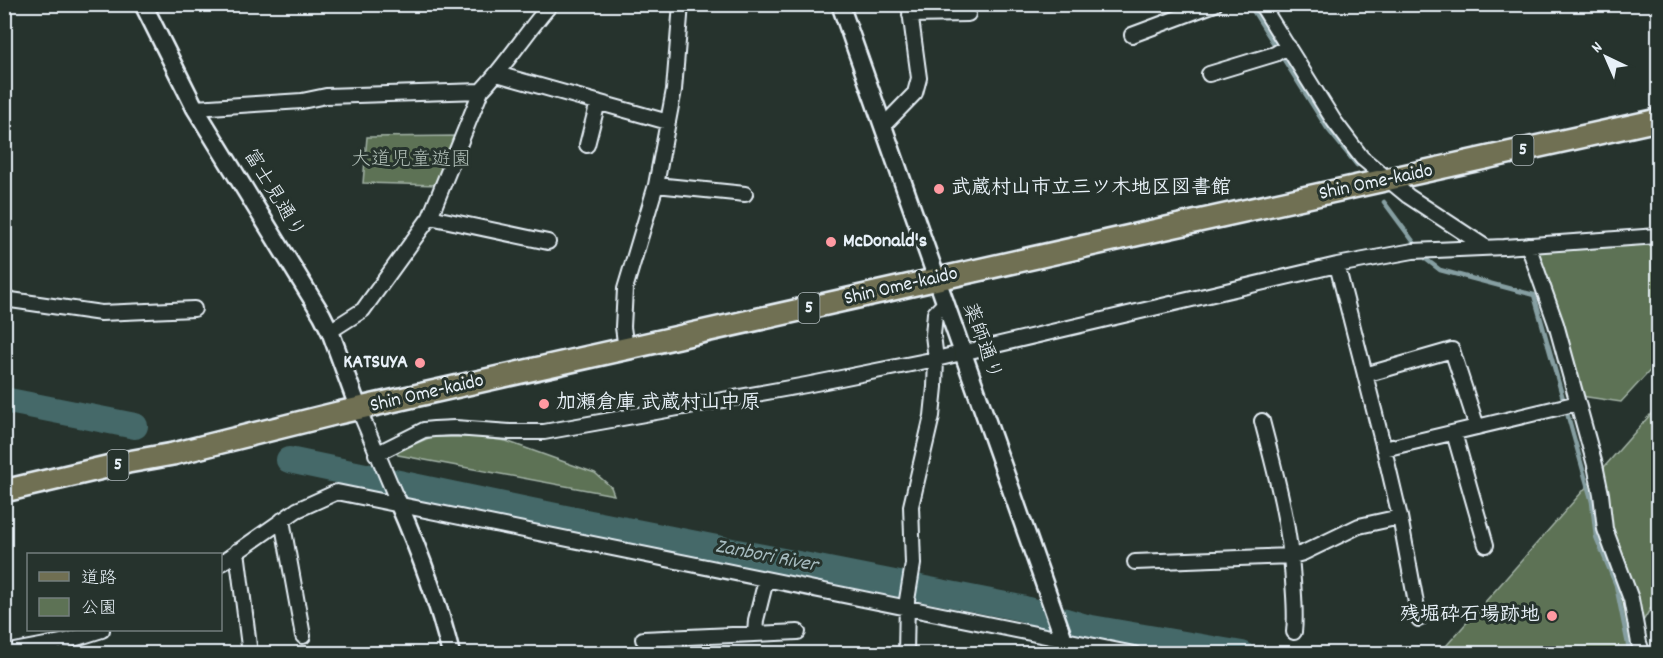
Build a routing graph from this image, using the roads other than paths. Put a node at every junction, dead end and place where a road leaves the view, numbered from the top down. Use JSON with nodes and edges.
{"nodes":[{"id":1,"x":143,"y":4,"type":"edge"},
{"id":2,"x":551,"y":4,"type":"edge"},
{"id":3,"x":681,"y":4,"type":"edge"},
{"id":4,"x":840,"y":4,"type":"edge"},
{"id":5,"x":1215,"y":4,"type":"edge"},
{"id":6,"x":1261,"y":4,"type":"edge"},
{"id":7,"x":910,"y":10,"type":"edge"},
{"id":8,"x":968,"y":14,"type":"dead end"},
{"id":9,"x":1132,"y":35,"type":"dead end"},
{"id":10,"x":1288,"y":46,"type":"junction"},
{"id":11,"x":1209,"y":74,"type":"dead end"},
{"id":12,"x":497,"y":75,"type":"junction"},
{"id":13,"x":482,"y":91,"type":"junction"},
{"id":14,"x":598,"y":102,"type":"junction"},
{"id":15,"x":195,"y":108,"type":"junction"},
{"id":16,"x":1659,"y":120,"type":"edge"},
{"id":17,"x":668,"y":122,"type":"junction"},
{"id":18,"x":883,"y":126,"type":"junction"},
{"id":19,"x":587,"y":146,"type":"dead end"},
{"id":20,"x":1387,"y":180,"type":"junction"},
{"id":21,"x":656,"y":185,"type":"junction"},
{"id":22,"x":745,"y":194,"type":"dead end"},
{"id":23,"x":430,"y":217,"type":"junction"},
{"id":24,"x":1659,"y":236,"type":"edge"},
{"id":25,"x":548,"y":242,"type":"dead end"},
{"id":26,"x":1528,"y":244,"type":"junction"},
{"id":27,"x":1484,"y":246,"type":"junction"},
{"id":28,"x":1337,"y":265,"type":"junction"},
{"id":29,"x":938,"y":279,"type":"junction"},
{"id":30,"x":4,"y":299,"type":"edge"},
{"id":31,"x":945,"y":303,"type":"junction"},
{"id":32,"x":194,"y":309,"type":"dead end"},
{"id":33,"x":330,"y":331,"type":"junction"},
{"id":34,"x":626,"y":349,"type":"junction"},
{"id":35,"x":963,"y":353,"type":"junction"},
{"id":36,"x":936,"y":359,"type":"junction"},
{"id":37,"x":1365,"y":375,"type":"junction"},
{"id":38,"x":1571,"y":405,"type":"junction"},
{"id":39,"x":359,"y":410,"type":"junction"},
{"id":40,"x":1262,"y":421,"type":"dead end"},
{"id":41,"x":1477,"y":427,"type":"junction"},
{"id":42,"x":1454,"y":433,"type":"junction"},
{"id":43,"x":1384,"y":449,"type":"junction"},
{"id":44,"x":377,"y":455,"type":"junction"},
{"id":45,"x":4,"y":491,"type":"edge"},
{"id":46,"x":398,"y":502,"type":"junction"},
{"id":47,"x":1400,"y":517,"type":"junction"},
{"id":48,"x":282,"y":520,"type":"junction"},
{"id":49,"x":1486,"y":545,"type":"dead end"},
{"id":50,"x":237,"y":551,"type":"junction"},
{"id":51,"x":1292,"y":556,"type":"junction"},
{"id":52,"x":222,"y":562,"type":"edge"},
{"id":53,"x":1135,"y":562,"type":"dead end"},
{"id":54,"x":766,"y":580,"type":"junction"},
{"id":55,"x":907,"y":604,"type":"junction"},
{"id":56,"x":1419,"y":618,"type":"dead end"},
{"id":57,"x":99,"y":631,"type":"edge"},
{"id":58,"x":798,"y":632,"type":"dead end"},
{"id":59,"x":1294,"y":632,"type":"dead end"},
{"id":60,"x":755,"y":634,"type":"junction"},
{"id":61,"x":303,"y":636,"type":"dead end"},
{"id":62,"x":643,"y":639,"type":"dead end"},
{"id":63,"x":1065,"y":642,"type":"edge"},
{"id":64,"x":20,"y":652,"type":"edge"},
{"id":65,"x":4,"y":653,"type":"edge"},
{"id":66,"x":250,"y":654,"type":"edge"},
{"id":67,"x":451,"y":654,"type":"edge"},
{"id":68,"x":906,"y":654,"type":"edge"},
{"id":69,"x":1134,"y":654,"type":"edge"},
{"id":70,"x":1642,"y":654,"type":"edge"}],
"edges":[{"from":1,"to":15,"type":"street","name":"富士見通り"},
{"from":2,"to":12,"type":"street"},
{"from":3,"to":17,"type":"street"},
{"from":4,"to":18,"type":"street","name":"薬師通り"},
{"from":5,"to":9,"type":"street"},
{"from":6,"to":10,"type":"street"},
{"from":7,"to":8,"type":"street"},
{"from":7,"to":18,"type":"street"},
{"from":10,"to":11,"type":"street"},
{"from":10,"to":20,"type":"street"},
{"from":12,"to":13,"type":"street"},
{"from":12,"to":14,"type":"street"},
{"from":13,"to":15,"type":"street"},
{"from":13,"to":23,"type":"street"},
{"from":14,"to":17,"type":"street"},
{"from":14,"to":19,"type":"street"},
{"from":15,"to":33,"type":"street","name":"富士見通り"},
{"from":16,"to":20,"type":"main road","name":"Shin Ome-kaido","number":"5"},
{"from":17,"to":21,"type":"street"},
{"from":18,"to":29,"type":"street","name":"薬師通り"},
{"from":20,"to":27,"type":"street"},
{"from":20,"to":29,"type":"main road","name":"Shin Ome-kaido","number":"5"},
{"from":21,"to":22,"type":"street"},
{"from":21,"to":34,"type":"street"},
{"from":23,"to":25,"type":"street"},
{"from":23,"to":33,"type":"street"},
{"from":24,"to":26,"type":"street"},
{"from":26,"to":27,"type":"street"},
{"from":26,"to":38,"type":"street"},
{"from":27,"to":28,"type":"street"},
{"from":28,"to":35,"type":"street"},
{"from":28,"to":37,"type":"street"},
{"from":29,"to":31,"type":"street","name":"薬師通り"},
{"from":29,"to":34,"type":"main road","name":"Shin Ome-kaido","number":"5"},
{"from":30,"to":32,"type":"street"},
{"from":31,"to":35,"type":"street","name":"薬師通り"},
{"from":31,"to":36,"type":"street"},
{"from":33,"to":39,"type":"street","name":"富士見通り"},
{"from":34,"to":39,"type":"main road","name":"Shin Ome-kaido","number":"5"},
{"from":35,"to":36,"type":"street"},
{"from":35,"to":63,"type":"street","name":"薬師通り"},
{"from":36,"to":44,"type":"street"},
{"from":36,"to":55,"type":"street"},
{"from":37,"to":41,"type":"street"},
{"from":37,"to":43,"type":"street"},
{"from":38,"to":41,"type":"street"},
{"from":38,"to":70,"type":"street"},
{"from":39,"to":44,"type":"street"},
{"from":39,"to":45,"type":"main road","name":"Shin Ome-kaido","number":"5"},
{"from":40,"to":51,"type":"street"},
{"from":41,"to":42,"type":"street"},
{"from":42,"to":43,"type":"street"},
{"from":42,"to":49,"type":"street"},
{"from":43,"to":47,"type":"street"},
{"from":44,"to":46,"type":"street"},
{"from":46,"to":48,"type":"street"},
{"from":46,"to":54,"type":"street"},
{"from":46,"to":67,"type":"street"},
{"from":47,"to":51,"type":"street"},
{"from":47,"to":56,"type":"street"},
{"from":48,"to":50,"type":"street"},
{"from":48,"to":61,"type":"street"},
{"from":50,"to":52,"type":"street"},
{"from":50,"to":66,"type":"street"},
{"from":51,"to":53,"type":"street"},
{"from":51,"to":59,"type":"street"},
{"from":54,"to":55,"type":"street"},
{"from":54,"to":60,"type":"street"},
{"from":55,"to":63,"type":"street"},
{"from":55,"to":68,"type":"street"},
{"from":57,"to":64,"type":"street"},
{"from":58,"to":60,"type":"street"},
{"from":60,"to":62,"type":"street"},
{"from":63,"to":69,"type":"street"},
{"from":64,"to":65,"type":"street"}]}
